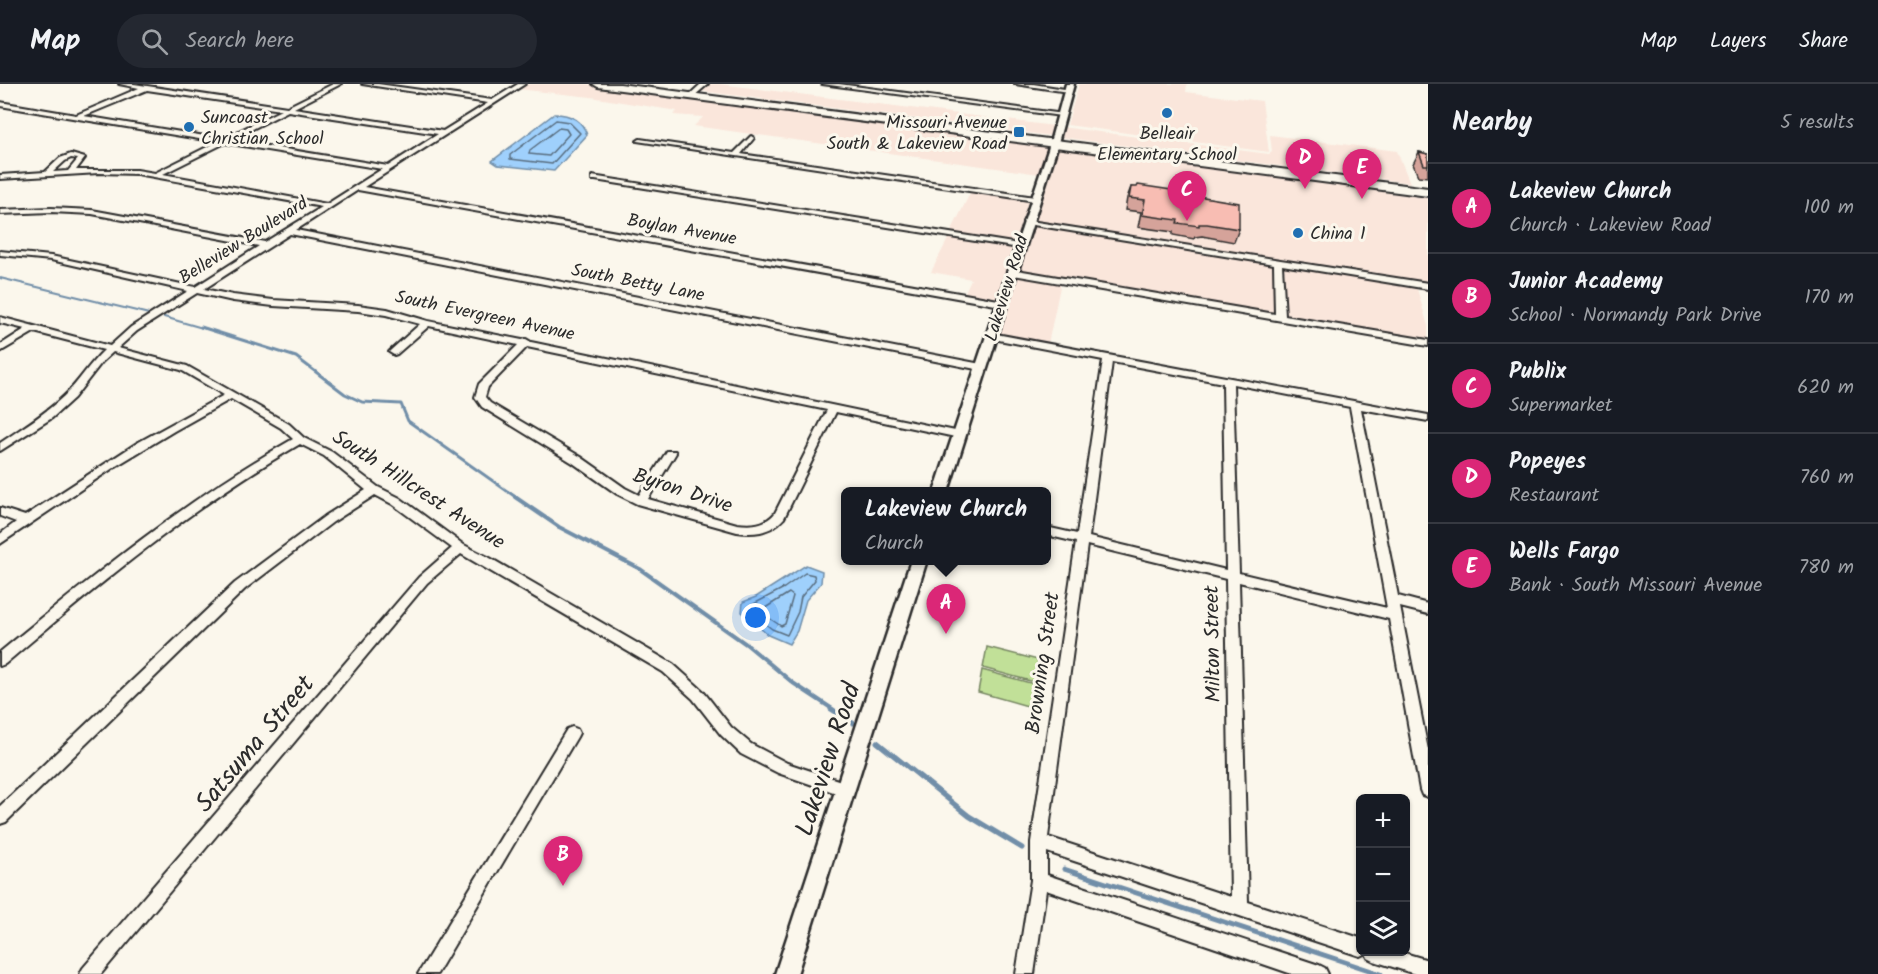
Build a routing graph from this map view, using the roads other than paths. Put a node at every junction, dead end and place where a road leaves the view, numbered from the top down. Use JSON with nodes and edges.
{"nodes":[{"id":1,"x":122,"y":84,"type":"edge"},
{"id":2,"x":154,"y":84,"type":"edge"},
{"id":3,"x":338,"y":84,"type":"edge"},
{"id":4,"x":365,"y":84,"type":"edge"},
{"id":5,"x":522,"y":84,"type":"edge"},
{"id":6,"x":598,"y":84,"type":"edge"},
{"id":7,"x":705,"y":84,"type":"edge"},
{"id":8,"x":825,"y":84,"type":"edge"},
{"id":9,"x":888,"y":84,"type":"edge"},
{"id":10,"x":1018,"y":84,"type":"edge"},
{"id":11,"x":630,"y":86,"type":"edge"},
{"id":12,"x":1069,"y":87,"type":"edge"},
{"id":13,"x":146,"y":88,"type":"junction"},
{"id":14,"x":883,"y":91,"type":"junction"},
{"id":15,"x":693,"y":94,"type":"junction"},
{"id":16,"x":493,"y":102,"type":"junction"},
{"id":17,"x":0,"y":104,"type":"edge"},
{"id":18,"x":287,"y":109,"type":"junction"},
{"id":19,"x":1061,"y":114,"type":"junction"},
{"id":20,"x":76,"y":117,"type":"junction"},
{"id":21,"x":444,"y":133,"type":"junction"},
{"id":22,"x":751,"y":138,"type":"dead end"},
{"id":23,"x":223,"y":141,"type":"junction"},
{"id":24,"x":640,"y":141,"type":"dead end"},
{"id":25,"x":1054,"y":141,"type":"junction"},
{"id":26,"x":736,"y":155,"type":"junction"},
{"id":27,"x":388,"y":168,"type":"junction"},
{"id":28,"x":70,"y":173,"type":"junction"},
{"id":29,"x":47,"y":174,"type":"junction"},
{"id":30,"x":156,"y":175,"type":"junction"},
{"id":31,"x":0,"y":177,"type":"edge"},
{"id":32,"x":595,"y":178,"type":"dead end"},
{"id":33,"x":1428,"y":186,"type":"edge"},
{"id":34,"x":357,"y":188,"type":"junction"},
{"id":35,"x":1428,"y":192,"type":"edge"},
{"id":36,"x":1035,"y":199,"type":"junction"},
{"id":37,"x":328,"y":206,"type":"junction"},
{"id":38,"x":0,"y":212,"type":"edge"},
{"id":39,"x":1027,"y":222,"type":"junction"},
{"id":40,"x":289,"y":231,"type":"junction"},
{"id":41,"x":266,"y":245,"type":"junction"},
{"id":42,"x":1019,"y":246,"type":"junction"},
{"id":43,"x":0,"y":253,"type":"edge"},
{"id":44,"x":1278,"y":262,"type":"junction"},
{"id":45,"x":1011,"y":272,"type":"junction"},
{"id":46,"x":1428,"y":286,"type":"edge"},
{"id":47,"x":195,"y":290,"type":"junction"},
{"id":48,"x":1001,"y":303,"type":"junction"},
{"id":49,"x":1280,"y":317,"type":"junction"},
{"id":50,"x":0,"y":320,"type":"edge"},
{"id":51,"x":427,"y":323,"type":"junction"},
{"id":52,"x":33,"y":328,"type":"junction"},
{"id":53,"x":992,"y":336,"type":"junction"},
{"id":54,"x":526,"y":342,"type":"junction"},
{"id":55,"x":1428,"y":343,"type":"edge"},
{"id":56,"x":112,"y":347,"type":"junction"},
{"id":57,"x":0,"y":349,"type":"edge"},
{"id":58,"x":394,"y":352,"type":"dead end"},
{"id":59,"x":1107,"y":358,"type":"junction"},
{"id":60,"x":981,"y":367,"type":"junction"},
{"id":61,"x":1228,"y":380,"type":"junction"},
{"id":62,"x":230,"y":396,"type":"junction"},
{"id":63,"x":1355,"y":404,"type":"junction"},
{"id":64,"x":832,"y":408,"type":"junction"},
{"id":65,"x":1428,"y":418,"type":"edge"},
{"id":66,"x":960,"y":435,"type":"junction"},
{"id":67,"x":300,"y":440,"type":"junction"},
{"id":68,"x":0,"y":448,"type":"edge"},
{"id":69,"x":671,"y":453,"type":"dead end"},
{"id":70,"x":943,"y":487,"type":"edge"},
{"id":71,"x":374,"y":490,"type":"junction"},
{"id":72,"x":640,"y":501,"type":"junction"},
{"id":73,"x":0,"y":512,"type":"edge"},
{"id":74,"x":26,"y":521,"type":"junction"},
{"id":75,"x":1051,"y":532,"type":"edge"},
{"id":76,"x":1080,"y":539,"type":"junction"},
{"id":77,"x":0,"y":540,"type":"edge"},
{"id":78,"x":460,"y":548,"type":"junction"},
{"id":79,"x":918,"y":565,"type":"edge"},
{"id":80,"x":1231,"y":575,"type":"junction"},
{"id":81,"x":1393,"y":600,"type":"junction"},
{"id":82,"x":1428,"y":609,"type":"edge"},
{"id":83,"x":1395,"y":615,"type":"junction"},
{"id":84,"x":0,"y":660,"type":"edge"},
{"id":85,"x":572,"y":733,"type":"dead end"},
{"id":86,"x":845,"y":789,"type":"junction"},
{"id":87,"x":1428,"y":790,"type":"edge"},
{"id":88,"x":0,"y":817,"type":"edge"},
{"id":89,"x":1039,"y":842,"type":"junction"},
{"id":90,"x":1039,"y":880,"type":"junction"},
{"id":91,"x":1240,"y":908,"type":"junction"},
{"id":92,"x":1356,"y":946,"type":"edge"},
{"id":93,"x":1389,"y":956,"type":"edge"},
{"id":94,"x":1428,"y":969,"type":"edge"},
{"id":95,"x":89,"y":974,"type":"edge"},
{"id":96,"x":427,"y":974,"type":"edge"},
{"id":97,"x":786,"y":974,"type":"edge"},
{"id":98,"x":1025,"y":974,"type":"edge"},
{"id":99,"x":1319,"y":974,"type":"edge"}],
"edges":[{"from":1,"to":13,"type":"street"},
{"from":2,"to":13,"type":"street"},
{"from":3,"to":18,"type":"street"},
{"from":4,"to":16,"type":"street"},
{"from":5,"to":16,"type":"street","name":"Belleview Boulevard"},
{"from":6,"to":11,"type":"main road"},
{"from":7,"to":15,"type":"street"},
{"from":8,"to":14,"type":"street"},
{"from":9,"to":14,"type":"street"},
{"from":10,"to":12,"type":"street"},
{"from":11,"to":15,"type":"main road"},
{"from":12,"to":19,"type":"street","name":"Lakeview Road"},
{"from":13,"to":18,"type":"street"},
{"from":13,"to":20,"type":"street"},
{"from":14,"to":19,"type":"street"},
{"from":15,"to":25,"type":"main road"},
{"from":16,"to":21,"type":"street","name":"Belleview Boulevard"},
{"from":17,"to":20,"type":"street"},
{"from":18,"to":21,"type":"street"},
{"from":18,"to":23,"type":"street"},
{"from":19,"to":25,"type":"street","name":"Lakeview Road"},
{"from":20,"to":23,"type":"street"},
{"from":21,"to":27,"type":"street","name":"Belleview Boulevard"},
{"from":22,"to":26,"type":"street"},
{"from":23,"to":27,"type":"street"},
{"from":23,"to":30,"type":"street"},
{"from":24,"to":26,"type":"street"},
{"from":25,"to":33,"type":"main road"},
{"from":25,"to":35,"type":"main road"},
{"from":25,"to":36,"type":"street","name":"Lakeview Road"},
{"from":26,"to":36,"type":"street"},
{"from":27,"to":34,"type":"street","name":"Belleview Boulevard"},
{"from":28,"to":29,"type":"street"},
{"from":28,"to":29,"type":"street"},
{"from":28,"to":30,"type":"street"},
{"from":29,"to":31,"type":"street"},
{"from":30,"to":37,"type":"street"},
{"from":32,"to":42,"type":"street"},
{"from":34,"to":37,"type":"street","name":"Belleview Boulevard"},
{"from":34,"to":48,"type":"street","name":"Boylan Avenue"},
{"from":36,"to":39,"type":"street","name":"Lakeview Road"},
{"from":37,"to":40,"type":"street","name":"Belleview Boulevard"},
{"from":38,"to":41,"type":"street"},
{"from":39,"to":42,"type":"street","name":"Lakeview Road"},
{"from":39,"to":44,"type":"street"},
{"from":40,"to":41,"type":"street","name":"Belleview Boulevard"},
{"from":40,"to":60,"type":"street","name":"South Betty Lane"},
{"from":41,"to":47,"type":"street","name":"Belleview Boulevard"},
{"from":42,"to":45,"type":"street","name":"Lakeview Road"},
{"from":43,"to":47,"type":"street","name":"South Evergreen Avenue"},
{"from":44,"to":46,"type":"street"},
{"from":44,"to":49,"type":"street"},
{"from":45,"to":48,"type":"street","name":"Lakeview Road"},
{"from":45,"to":49,"type":"street"},
{"from":47,"to":51,"type":"street","name":"South Evergreen Avenue"},
{"from":47,"to":56,"type":"street","name":"Belleview Boulevard"},
{"from":48,"to":53,"type":"street","name":"Lakeview Road"},
{"from":49,"to":55,"type":"street"},
{"from":50,"to":52,"type":"street","name":"South Hillcrest Avenue"},
{"from":51,"to":54,"type":"street","name":"South Evergreen Avenue"},
{"from":51,"to":58,"type":"street"},
{"from":52,"to":56,"type":"street","name":"South Hillcrest Avenue"},
{"from":52,"to":57,"type":"street"},
{"from":53,"to":59,"type":"street"},
{"from":53,"to":60,"type":"street","name":"Lakeview Road"},
{"from":54,"to":64,"type":"street","name":"South Evergreen Avenue"},
{"from":54,"to":72,"type":"street","name":"Byron Drive"},
{"from":56,"to":62,"type":"street","name":"South Hillcrest Avenue"},
{"from":56,"to":68,"type":"street","name":"Belleview Boulevard"},
{"from":59,"to":61,"type":"street"},
{"from":59,"to":76,"type":"street","name":"Browning Street"},
{"from":60,"to":66,"type":"street","name":"Lakeview Road"},
{"from":61,"to":63,"type":"street"},
{"from":61,"to":80,"type":"street","name":"Milton Street"},
{"from":62,"to":67,"type":"street","name":"South Hillcrest Avenue"},
{"from":62,"to":74,"type":"street"},
{"from":63,"to":65,"type":"street"},
{"from":63,"to":81,"type":"street"},
{"from":64,"to":66,"type":"street","name":"South Evergreen Avenue"},
{"from":64,"to":72,"type":"street","name":"Byron Drive"},
{"from":66,"to":70,"type":"street","name":"Lakeview Road"},
{"from":67,"to":71,"type":"street","name":"South Hillcrest Avenue"},
{"from":67,"to":84,"type":"street"},
{"from":69,"to":72,"type":"street"},
{"from":71,"to":78,"type":"street","name":"South Hillcrest Avenue"},
{"from":71,"to":88,"type":"street"},
{"from":73,"to":74,"type":"street"},
{"from":74,"to":77,"type":"street"},
{"from":75,"to":76,"type":"street"},
{"from":76,"to":80,"type":"street"},
{"from":76,"to":89,"type":"street","name":"Browning Street"},
{"from":78,"to":86,"type":"street","name":"South Hillcrest Avenue"},
{"from":78,"to":95,"type":"street","name":"Satsuma Street"},
{"from":79,"to":86,"type":"street","name":"Lakeview Road"},
{"from":80,"to":83,"type":"street"},
{"from":80,"to":91,"type":"street","name":"Milton Street"},
{"from":81,"to":82,"type":"street"},
{"from":81,"to":83,"type":"street"},
{"from":83,"to":87,"type":"street"},
{"from":85,"to":96,"type":"street"},
{"from":86,"to":97,"type":"street","name":"Lakeview Road"},
{"from":89,"to":90,"type":"street","name":"Browning Street"},
{"from":89,"to":91,"type":"street"},
{"from":90,"to":98,"type":"street","name":"Browning Street"},
{"from":90,"to":99,"type":"street"},
{"from":91,"to":92,"type":"street"},
{"from":93,"to":94,"type":"street"}]}
